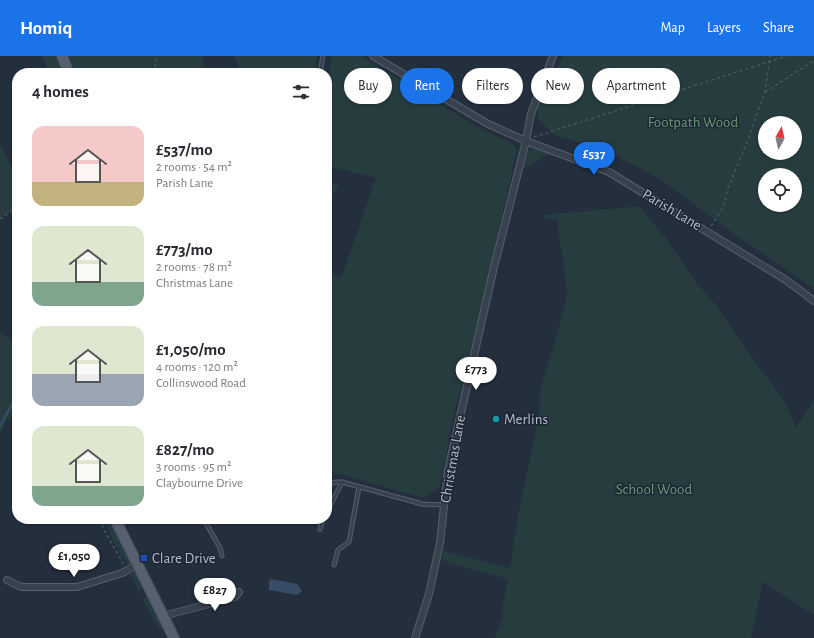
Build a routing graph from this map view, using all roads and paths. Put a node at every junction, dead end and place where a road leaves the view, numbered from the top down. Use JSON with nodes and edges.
{"nodes":[{"id":1,"x":62,"y":56,"type":"edge"},
{"id":2,"x":157,"y":56,"type":"edge"},
{"id":3,"x":322,"y":56,"type":"edge"},
{"id":4,"x":373,"y":56,"type":"edge"},
{"id":5,"x":553,"y":56,"type":"edge"},
{"id":6,"x":770,"y":56,"type":"edge"},
{"id":7,"x":787,"y":56,"type":"edge"},
{"id":8,"x":770,"y":62,"type":"junction"},
{"id":9,"x":814,"y":62,"type":"edge"},
{"id":10,"x":67,"y":68,"type":"edge"},
{"id":11,"x":155,"y":68,"type":"edge"},
{"id":12,"x":321,"y":68,"type":"edge"},
{"id":13,"x":766,"y":92,"type":"junction"},
{"id":14,"x":526,"y":141,"type":"junction"},
{"id":15,"x":533,"y":143,"type":"junction"},
{"id":16,"x":12,"y":211,"type":"edge"},
{"id":17,"x":0,"y":219,"type":"edge"},
{"id":18,"x":713,"y":223,"type":"dead end"},
{"id":19,"x":814,"y":301,"type":"edge"},
{"id":20,"x":342,"y":482,"type":"junction"},
{"id":21,"x":332,"y":483,"type":"edge"},
{"id":22,"x":359,"y":487,"type":"junction"},
{"id":23,"x":332,"y":502,"type":"edge"},
{"id":24,"x":444,"y":505,"type":"junction"},
{"id":25,"x":102,"y":524,"type":"edge"},
{"id":26,"x":118,"y":524,"type":"edge"},
{"id":27,"x":207,"y":524,"type":"edge"},
{"id":28,"x":322,"y":524,"type":"edge"},
{"id":29,"x":320,"y":529,"type":"dead end"},
{"id":30,"x":222,"y":556,"type":"dead end"},
{"id":31,"x":137,"y":564,"type":"junction"},
{"id":32,"x":334,"y":565,"type":"dead end"},
{"id":33,"x":127,"y":570,"type":"junction"},
{"id":34,"x":7,"y":580,"type":"dead end"},
{"id":35,"x":239,"y":592,"type":"dead end"},
{"id":36,"x":163,"y":616,"type":"junction"},
{"id":37,"x":174,"y":638,"type":"edge"},
{"id":38,"x":415,"y":638,"type":"edge"}],
"edges":[{"from":1,"to":10,"type":"main road"},
{"from":2,"to":11,"type":"path"},
{"from":3,"to":12,"type":"lane"},
{"from":4,"to":14,"type":"street","name":"Parish Lane"},
{"from":5,"to":14,"type":"street","name":"Christmas Lane"},
{"from":6,"to":8,"type":"path"},
{"from":7,"to":8,"type":"path"},
{"from":8,"to":13,"type":"path"},
{"from":8,"to":15,"type":"path"},
{"from":9,"to":13,"type":"path"},
{"from":13,"to":18,"type":"path"},
{"from":14,"to":15,"type":"street","name":"Parish Lane"},
{"from":14,"to":24,"type":"street","name":"Christmas Lane"},
{"from":15,"to":19,"type":"street","name":"Parish Lane"},
{"from":16,"to":17,"type":"path"},
{"from":20,"to":21,"type":"lane"},
{"from":20,"to":22,"type":"lane"},
{"from":20,"to":23,"type":"lane"},
{"from":22,"to":24,"type":"lane"},
{"from":22,"to":32,"type":"lane"},
{"from":24,"to":38,"type":"street","name":"Christmas Lane"},
{"from":25,"to":33,"type":"path"},
{"from":26,"to":31,"type":"main road"},
{"from":27,"to":30,"type":"lane"},
{"from":28,"to":29,"type":"lane"},
{"from":31,"to":33,"type":"street"},
{"from":31,"to":36,"type":"main road"},
{"from":33,"to":34,"type":"street"},
{"from":35,"to":36,"type":"street"},
{"from":36,"to":37,"type":"main road"}]}
